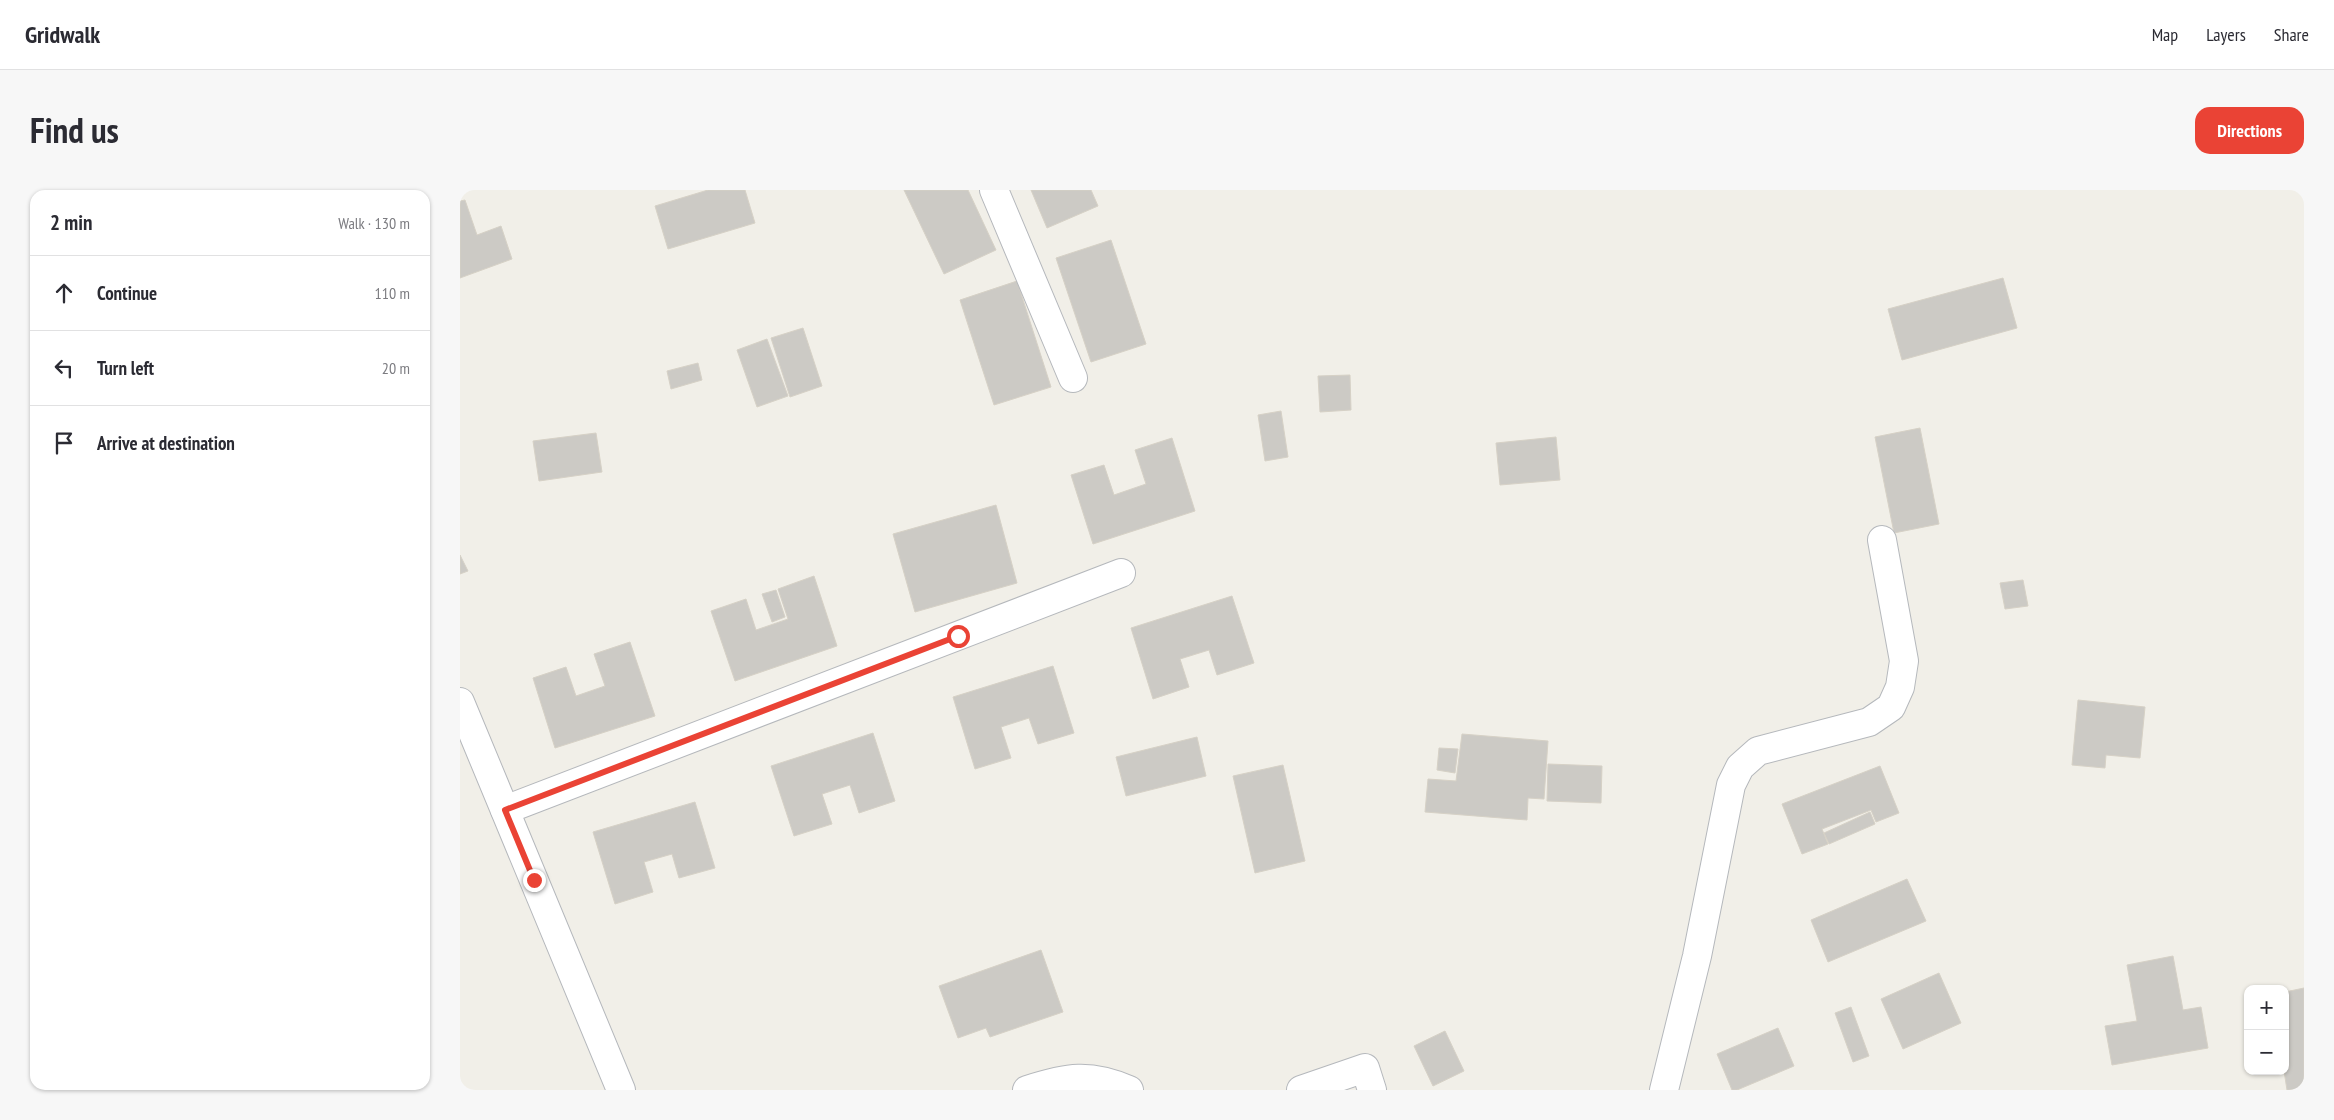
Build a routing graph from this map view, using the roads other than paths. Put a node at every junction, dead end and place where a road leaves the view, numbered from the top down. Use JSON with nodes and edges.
{"nodes":[{"id":1,"x":994,"y":190,"type":"edge"},
{"id":2,"x":1073,"y":378,"type":"dead end"},
{"id":3,"x":1882,"y":540,"type":"dead end"},
{"id":4,"x":1122,"y":573,"type":"dead end"},
{"id":5,"x":460,"y":702,"type":"edge"},
{"id":6,"x":505,"y":810,"type":"junction"},
{"id":7,"x":621,"y":1090,"type":"edge"},
{"id":8,"x":1027,"y":1090,"type":"edge"},
{"id":9,"x":1128,"y":1090,"type":"edge"},
{"id":10,"x":1301,"y":1090,"type":"edge"},
{"id":11,"x":1372,"y":1090,"type":"edge"},
{"id":12,"x":1664,"y":1090,"type":"edge"}],
"edges":[{"from":1,"to":2,"type":"street"},
{"from":3,"to":12,"type":"street"},
{"from":4,"to":6,"type":"street"},
{"from":5,"to":6,"type":"street"},
{"from":6,"to":7,"type":"street"},
{"from":8,"to":9,"type":"street"},
{"from":10,"to":11,"type":"street"}]}
